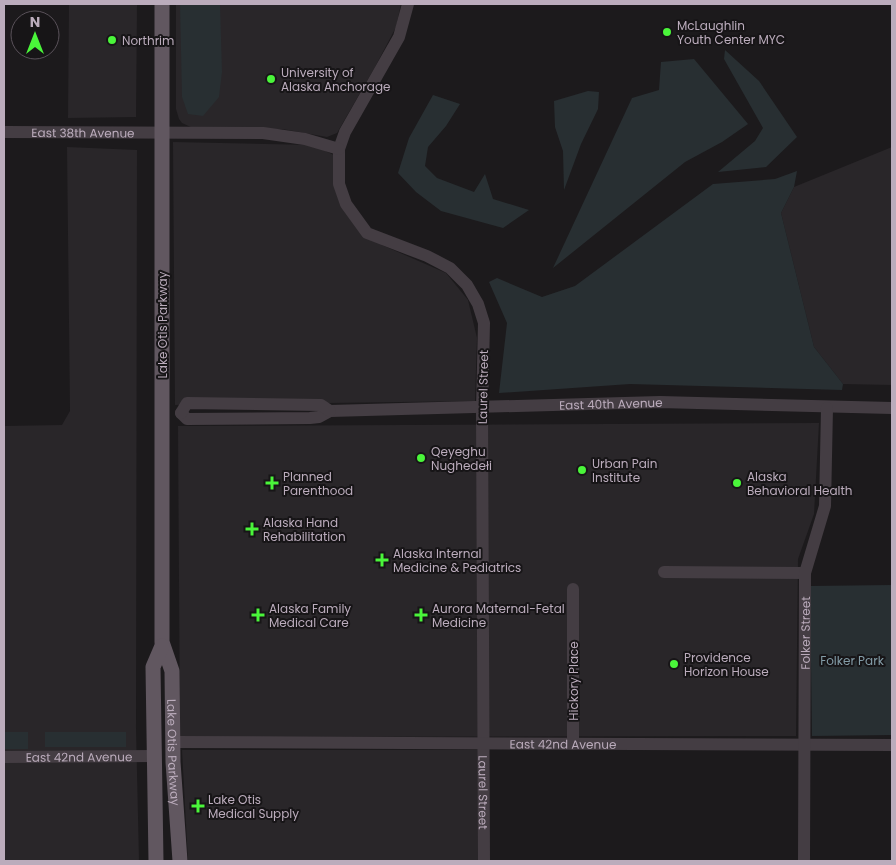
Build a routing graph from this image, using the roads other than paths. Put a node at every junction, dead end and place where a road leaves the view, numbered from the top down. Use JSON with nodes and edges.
{"nodes":[{"id":1,"x":162,"y":4,"type":"edge"},
{"id":2,"x":408,"y":4,"type":"edge"},
{"id":3,"x":4,"y":132,"type":"edge"},
{"id":4,"x":162,"y":134,"type":"junction"},
{"id":5,"x":339,"y":150,"type":"junction"},
{"id":6,"x":827,"y":408,"type":"junction"},
{"id":7,"x":892,"y":408,"type":"edge"},
{"id":8,"x":482,"y":409,"type":"junction"},
{"id":9,"x":163,"y":414,"type":"junction"},
{"id":10,"x":664,"y":572,"type":"dead end"},
{"id":11,"x":805,"y":573,"type":"junction"},
{"id":12,"x":573,"y":589,"type":"dead end"},
{"id":13,"x":162,"y":646,"type":"junction"},
{"id":14,"x":153,"y":667,"type":"junction"},
{"id":15,"x":173,"y":742,"type":"junction"},
{"id":16,"x":573,"y":744,"type":"junction"},
{"id":17,"x":484,"y":745,"type":"junction"},
{"id":18,"x":803,"y":745,"type":"junction"},
{"id":19,"x":892,"y":745,"type":"edge"},
{"id":20,"x":154,"y":756,"type":"junction"},
{"id":21,"x":4,"y":757,"type":"edge"},
{"id":22,"x":176,"y":817,"type":"junction"},
{"id":23,"x":156,"y":861,"type":"edge"},
{"id":24,"x":180,"y":861,"type":"edge"},
{"id":25,"x":484,"y":861,"type":"edge"},
{"id":26,"x":804,"y":861,"type":"edge"}],
"edges":[{"from":1,"to":4,"type":"main road","name":"Lake Otis Parkway"},
{"from":2,"to":5,"type":"street","name":"Laurel Street"},
{"from":3,"to":4,"type":"street","name":"East 38th Avenue"},
{"from":4,"to":5,"type":"street","name":"East 38th Avenue"},
{"from":4,"to":9,"type":"main road","name":"Lake Otis Parkway"},
{"from":5,"to":8,"type":"street","name":"Laurel Street"},
{"from":6,"to":7,"type":"street","name":"East 40th Avenue"},
{"from":6,"to":8,"type":"street","name":"East 40th Avenue"},
{"from":6,"to":11,"type":"street","name":"Folker Street"},
{"from":8,"to":9,"type":"street","name":"East 40th Avenue"},
{"from":8,"to":17,"type":"street","name":"Laurel Street"},
{"from":9,"to":13,"type":"main road","name":"Lake Otis Parkway"},
{"from":10,"to":11,"type":"street"},
{"from":11,"to":18,"type":"street","name":"Folker Street"},
{"from":12,"to":16,"type":"street","name":"Hickory Place"},
{"from":13,"to":14,"type":"main road","name":"Lake Otis Parkway"},
{"from":13,"to":15,"type":"main road","name":"Lake Otis Parkway"},
{"from":14,"to":15,"type":"main road"},
{"from":14,"to":20,"type":"main road","name":"Lake Otis Parkway"},
{"from":15,"to":17,"type":"street","name":"East 42nd Avenue"},
{"from":15,"to":22,"type":"main road","name":"Lake Otis Parkway"},
{"from":16,"to":17,"type":"street","name":"East 42nd Avenue"},
{"from":16,"to":18,"type":"street","name":"East 42nd Avenue"},
{"from":17,"to":25,"type":"street","name":"Laurel Street"},
{"from":18,"to":19,"type":"street","name":"East 42nd Avenue"},
{"from":18,"to":26,"type":"street","name":"Folker Street"},
{"from":20,"to":21,"type":"street","name":"East 42nd Avenue"},
{"from":20,"to":22,"type":"main road"},
{"from":20,"to":23,"type":"main road","name":"Lake Otis Parkway"},
{"from":22,"to":24,"type":"main road","name":"Lake Otis Parkway"}]}
